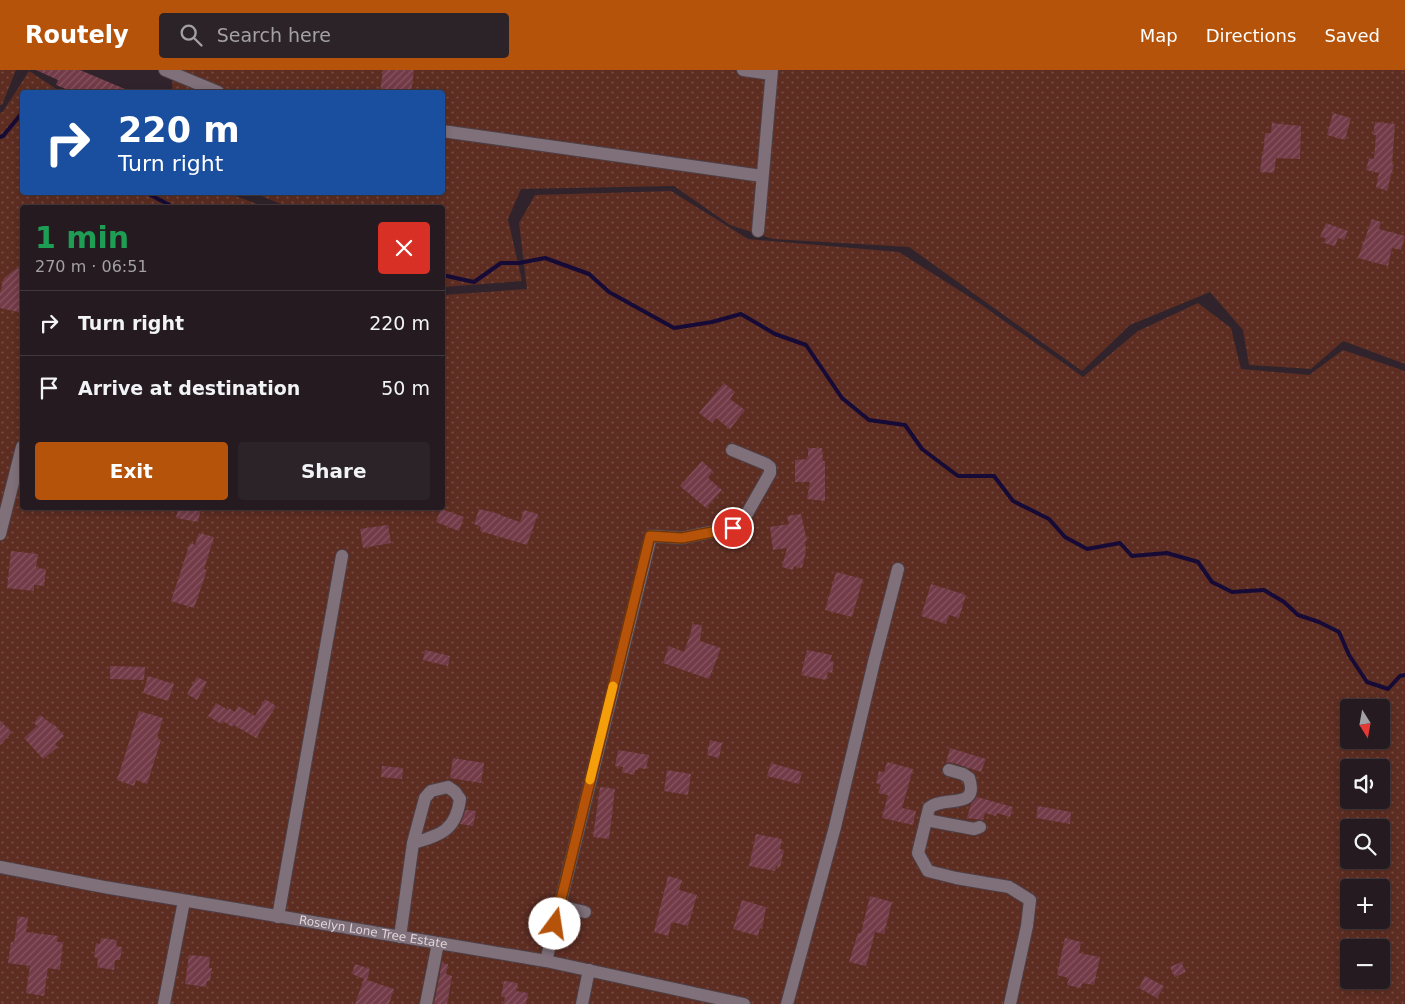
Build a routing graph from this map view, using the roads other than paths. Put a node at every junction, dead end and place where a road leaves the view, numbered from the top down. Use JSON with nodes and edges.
{"nodes":[{"id":1,"x":165,"y":70,"type":"edge"},
{"id":2,"x":743,"y":70,"type":"edge"},
{"id":3,"x":772,"y":72,"type":"edge"},
{"id":4,"x":213,"y":90,"type":"edge"},
{"id":5,"x":445,"y":131,"type":"edge"},
{"id":6,"x":762,"y":176,"type":"junction"},
{"id":7,"x":758,"y":230,"type":"dead end"},
{"id":8,"x":732,"y":450,"type":"dead end"},
{"id":9,"x":20,"y":455,"type":"edge"},
{"id":10,"x":0,"y":534,"type":"edge"},
{"id":11,"x":342,"y":556,"type":"dead end"},
{"id":12,"x":898,"y":570,"type":"dead end"},
{"id":13,"x":949,"y":770,"type":"dead end"},
{"id":14,"x":926,"y":820,"type":"junction"},
{"id":15,"x":980,"y":827,"type":"dead end"},
{"id":16,"x":413,"y":844,"type":"junction"},
{"id":17,"x":0,"y":867,"type":"edge"},
{"id":18,"x":184,"y":901,"type":"junction"},
{"id":19,"x":559,"y":906,"type":"junction"},
{"id":20,"x":585,"y":912,"type":"dead end"},
{"id":21,"x":278,"y":917,"type":"junction"},
{"id":22,"x":400,"y":937,"type":"junction"},
{"id":23,"x":438,"y":944,"type":"junction"},
{"id":24,"x":546,"y":961,"type":"junction"},
{"id":25,"x":589,"y":970,"type":"junction"},
{"id":26,"x":164,"y":1004,"type":"edge"},
{"id":27,"x":426,"y":1004,"type":"edge"},
{"id":28,"x":582,"y":1004,"type":"edge"},
{"id":29,"x":744,"y":1004,"type":"edge"},
{"id":30,"x":786,"y":1004,"type":"edge"},
{"id":31,"x":1010,"y":1004,"type":"edge"}],
"edges":[{"from":1,"to":4,"type":"street"},
{"from":2,"to":3,"type":"street"},
{"from":3,"to":6,"type":"street"},
{"from":5,"to":6,"type":"street"},
{"from":6,"to":7,"type":"street"},
{"from":8,"to":19,"type":"street"},
{"from":9,"to":10,"type":"street"},
{"from":11,"to":21,"type":"street"},
{"from":12,"to":30,"type":"street"},
{"from":13,"to":14,"type":"street"},
{"from":14,"to":15,"type":"street"},
{"from":14,"to":31,"type":"street"},
{"from":16,"to":16,"type":"street"},
{"from":16,"to":22,"type":"street"},
{"from":17,"to":18,"type":"street","name":"Roselyn Lone Tree Estate"},
{"from":18,"to":21,"type":"street","name":"Roselyn Lone Tree Estate"},
{"from":18,"to":26,"type":"street"},
{"from":19,"to":20,"type":"street"},
{"from":19,"to":24,"type":"street"},
{"from":21,"to":22,"type":"street","name":"Roselyn Lone Tree Estate"},
{"from":22,"to":23,"type":"street","name":"Roselyn Lone Tree Estate"},
{"from":23,"to":24,"type":"street","name":"Roselyn Lone Tree Estate"},
{"from":23,"to":27,"type":"street"},
{"from":24,"to":25,"type":"street","name":"Roselyn Lone Tree Estate"},
{"from":25,"to":28,"type":"street"},
{"from":25,"to":29,"type":"street","name":"Roselyn Lone Tree Estate"}]}
